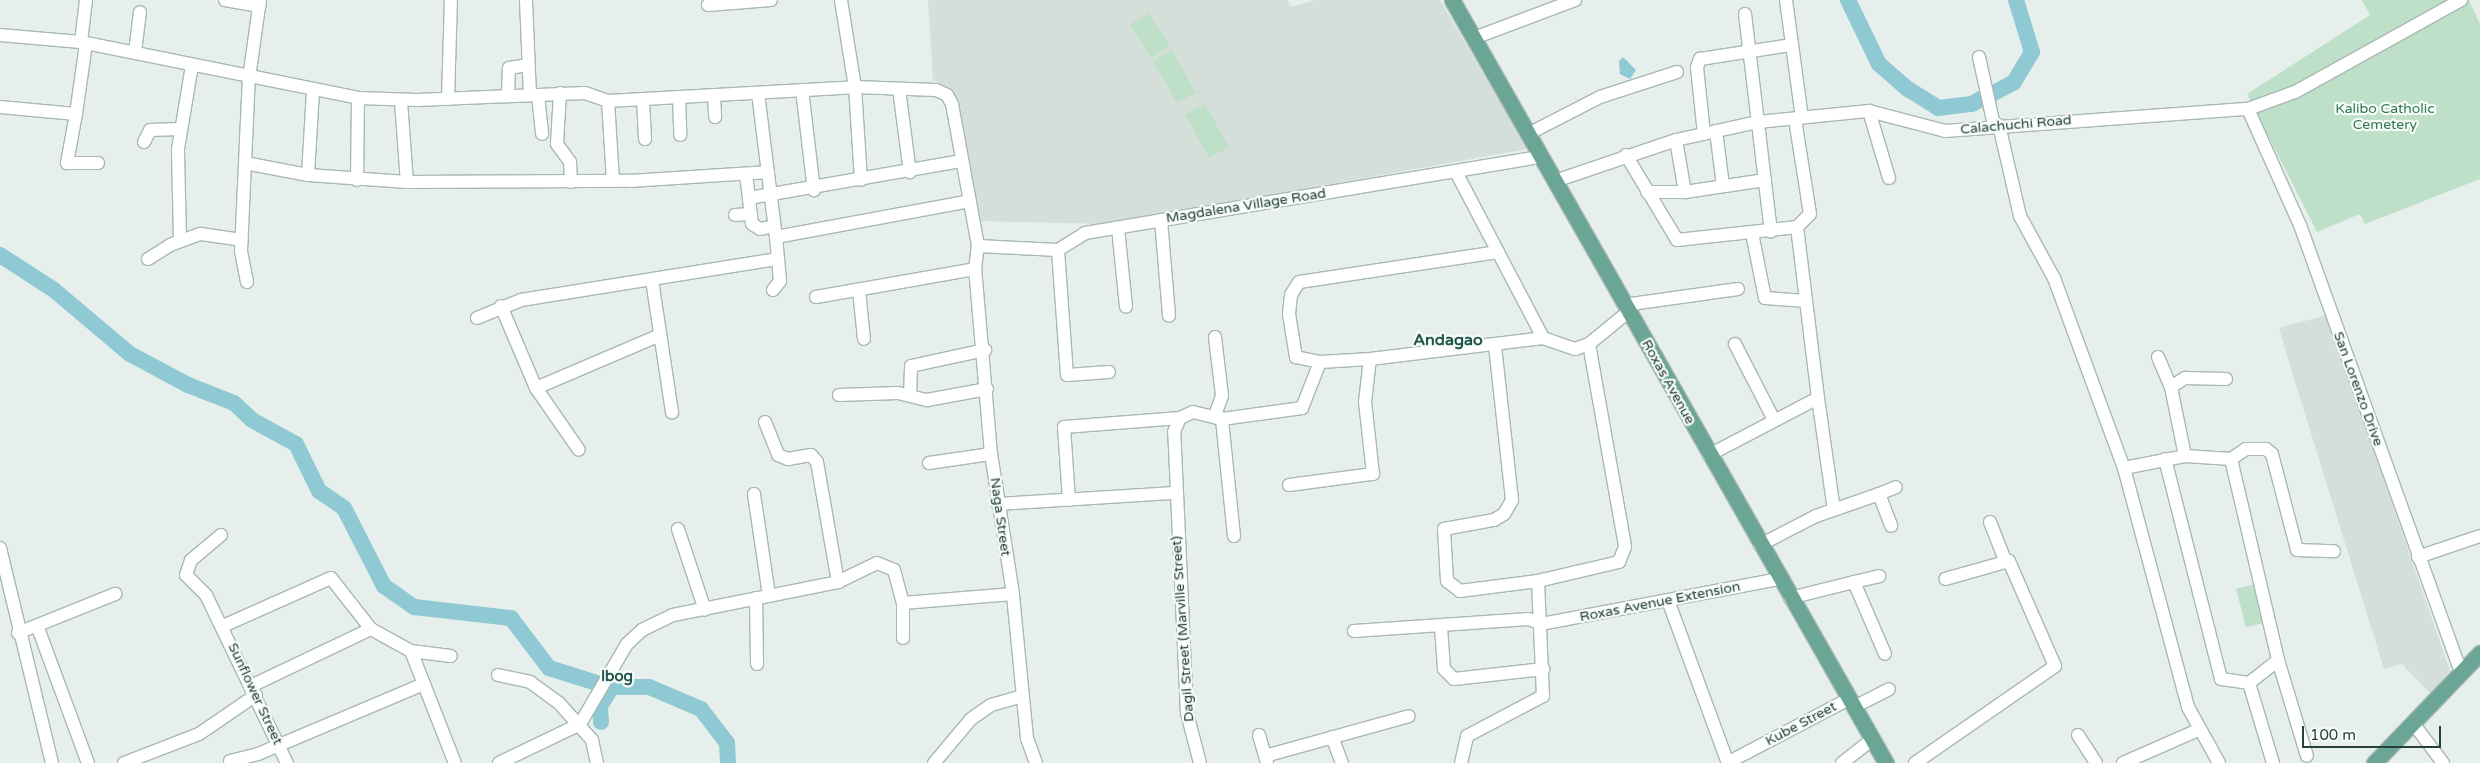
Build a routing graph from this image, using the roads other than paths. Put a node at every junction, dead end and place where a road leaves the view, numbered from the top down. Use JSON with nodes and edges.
{"nodes":[{"id":1,"x":86,"y":0,"type":"edge"},
{"id":2,"x":225,"y":0,"type":"edge"},
{"id":3,"x":451,"y":0,"type":"edge"},
{"id":4,"x":526,"y":0,"type":"edge"},
{"id":5,"x":771,"y":0,"type":"edge"},
{"id":6,"x":842,"y":0,"type":"edge"},
{"id":7,"x":1452,"y":0,"type":"edge"},
{"id":8,"x":1575,"y":0,"type":"edge"},
{"id":9,"x":1786,"y":0,"type":"edge"},
{"id":10,"x":2462,"y":0,"type":"edge"},
{"id":11,"x":260,"y":3,"type":"edge"},
{"id":12,"x":708,"y":5,"type":"dead end"},
{"id":13,"x":140,"y":12,"type":"dead end"},
{"id":14,"x":1745,"y":14,"type":"dead end"},
{"id":15,"x":0,"y":35,"type":"edge"},
{"id":16,"x":1474,"y":38,"type":"junction"},
{"id":17,"x":83,"y":43,"type":"junction"},
{"id":18,"x":1792,"y":45,"type":"junction"},
{"id":19,"x":1749,"y":51,"type":"junction"},
{"id":20,"x":136,"y":52,"type":"junction"},
{"id":21,"x":1980,"y":57,"type":"dead end"},
{"id":22,"x":529,"y":64,"type":"junction"},
{"id":23,"x":192,"y":65,"type":"junction"},
{"id":24,"x":1677,"y":72,"type":"dead end"},
{"id":25,"x":250,"y":78,"type":"junction"},
{"id":26,"x":855,"y":87,"type":"junction"},
{"id":27,"x":900,"y":88,"type":"junction"},
{"id":28,"x":313,"y":90,"type":"junction"},
{"id":29,"x":802,"y":90,"type":"junction"},
{"id":30,"x":560,"y":93,"type":"junction"},
{"id":31,"x":758,"y":93,"type":"junction"},
{"id":32,"x":508,"y":95,"type":"junction"},
{"id":33,"x":534,"y":95,"type":"junction"},
{"id":34,"x":714,"y":95,"type":"junction"},
{"id":35,"x":679,"y":97,"type":"junction"},
{"id":36,"x":358,"y":98,"type":"junction"},
{"id":37,"x":448,"y":99,"type":"junction"},
{"id":38,"x":643,"y":99,"type":"junction"},
{"id":39,"x":401,"y":101,"type":"junction"},
{"id":40,"x":608,"y":101,"type":"junction"},
{"id":41,"x":0,"y":107,"type":"edge"},
{"id":42,"x":2248,"y":109,"type":"junction"},
{"id":43,"x":1870,"y":111,"type":"junction"},
{"id":44,"x":76,"y":114,"type":"junction"},
{"id":45,"x":715,"y":117,"type":"dead end"},
{"id":46,"x":1798,"y":118,"type":"junction"},
{"id":47,"x":1758,"y":122,"type":"junction"},
{"id":48,"x":1996,"y":125,"type":"junction"},
{"id":49,"x":181,"y":129,"type":"junction"},
{"id":50,"x":1710,"y":133,"type":"junction"},
{"id":51,"x":542,"y":134,"type":"dead end"},
{"id":52,"x":1528,"y":134,"type":"junction"},
{"id":53,"x":680,"y":135,"type":"dead end"},
{"id":54,"x":645,"y":139,"type":"dead end"},
{"id":55,"x":1676,"y":140,"type":"junction"},
{"id":56,"x":144,"y":142,"type":"dead end"},
{"id":57,"x":1626,"y":155,"type":"junction"},
{"id":58,"x":1541,"y":158,"type":"junction"},
{"id":59,"x":962,"y":161,"type":"junction"},
{"id":60,"x":98,"y":163,"type":"dead end"},
{"id":61,"x":245,"y":164,"type":"junction"},
{"id":62,"x":768,"y":172,"type":"junction"},
{"id":63,"x":910,"y":172,"type":"junction"},
{"id":64,"x":1456,"y":172,"type":"junction"},
{"id":65,"x":746,"y":174,"type":"junction"},
{"id":66,"x":308,"y":175,"type":"junction"},
{"id":67,"x":1889,"y":178,"type":"dead end"},
{"id":68,"x":357,"y":180,"type":"junction"},
{"id":69,"x":613,"y":180,"type":"junction"},
{"id":70,"x":861,"y":180,"type":"junction"},
{"id":71,"x":1765,"y":180,"type":"junction"},
{"id":72,"x":1555,"y":181,"type":"junction"},
{"id":73,"x":407,"y":182,"type":"junction"},
{"id":74,"x":571,"y":182,"type":"junction"},
{"id":75,"x":1723,"y":186,"type":"junction"},
{"id":76,"x":814,"y":190,"type":"junction"},
{"id":77,"x":1647,"y":192,"type":"junction"},
{"id":78,"x":1686,"y":192,"type":"junction"},
{"id":79,"x":773,"y":197,"type":"junction"},
{"id":80,"x":749,"y":198,"type":"junction"},
{"id":81,"x":970,"y":201,"type":"junction"},
{"id":82,"x":751,"y":214,"type":"junction"},
{"id":83,"x":735,"y":215,"type":"dead end"},
{"id":84,"x":1161,"y":220,"type":"junction"},
{"id":85,"x":1797,"y":227,"type":"junction"},
{"id":86,"x":1118,"y":228,"type":"junction"},
{"id":87,"x":1771,"y":231,"type":"junction"},
{"id":88,"x":775,"y":232,"type":"junction"},
{"id":89,"x":1752,"y":233,"type":"junction"},
{"id":90,"x":180,"y":240,"type":"junction"},
{"id":91,"x":242,"y":240,"type":"junction"},
{"id":92,"x":978,"y":246,"type":"junction"},
{"id":93,"x":1058,"y":250,"type":"junction"},
{"id":94,"x":1498,"y":252,"type":"junction"},
{"id":95,"x":148,"y":259,"type":"dead end"},
{"id":96,"x":778,"y":260,"type":"junction"},
{"id":97,"x":975,"y":269,"type":"junction"},
{"id":98,"x":652,"y":280,"type":"junction"},
{"id":99,"x":247,"y":282,"type":"dead end"},
{"id":100,"x":1738,"y":289,"type":"dead end"},
{"id":101,"x":773,"y":290,"type":"dead end"},
{"id":102,"x":858,"y":290,"type":"junction"},
{"id":103,"x":816,"y":297,"type":"dead end"},
{"id":104,"x":1806,"y":301,"type":"junction"},
{"id":105,"x":501,"y":306,"type":"junction"},
{"id":106,"x":1126,"y":307,"type":"dead end"},
{"id":107,"x":1626,"y":308,"type":"junction"},
{"id":108,"x":1169,"y":316,"type":"dead end"},
{"id":109,"x":477,"y":318,"type":"dead end"},
{"id":110,"x":660,"y":335,"type":"junction"},
{"id":111,"x":1215,"y":337,"type":"dead end"},
{"id":112,"x":1543,"y":338,"type":"junction"},
{"id":113,"x":864,"y":339,"type":"dead end"},
{"id":114,"x":1589,"y":344,"type":"junction"},
{"id":115,"x":1735,"y":344,"type":"dead end"},
{"id":116,"x":1495,"y":345,"type":"junction"},
{"id":117,"x":984,"y":350,"type":"junction"},
{"id":118,"x":2158,"y":357,"type":"dead end"},
{"id":119,"x":1370,"y":359,"type":"junction"},
{"id":120,"x":1320,"y":362,"type":"junction"},
{"id":121,"x":1108,"y":372,"type":"dead end"},
{"id":122,"x":2226,"y":379,"type":"dead end"},
{"id":123,"x":2170,"y":387,"type":"junction"},
{"id":124,"x":536,"y":388,"type":"junction"},
{"id":125,"x":987,"y":389,"type":"junction"},
{"id":126,"x":839,"y":395,"type":"dead end"},
{"id":127,"x":910,"y":396,"type":"junction"},
{"id":128,"x":1818,"y":398,"type":"junction"},
{"id":129,"x":672,"y":412,"type":"dead end"},
{"id":130,"x":1219,"y":417,"type":"junction"},
{"id":131,"x":1180,"y":418,"type":"junction"},
{"id":132,"x":1774,"y":420,"type":"junction"},
{"id":133,"x":765,"y":422,"type":"dead end"},
{"id":134,"x":579,"y":450,"type":"dead end"},
{"id":135,"x":991,"y":454,"type":"junction"},
{"id":136,"x":1709,"y":455,"type":"junction"},
{"id":137,"x":2185,"y":456,"type":"junction"},
{"id":138,"x":2164,"y":459,"type":"junction"},
{"id":139,"x":2232,"y":459,"type":"junction"},
{"id":140,"x":929,"y":463,"type":"dead end"},
{"id":141,"x":2124,"y":468,"type":"junction"},
{"id":142,"x":1289,"y":485,"type":"dead end"},
{"id":143,"x":1896,"y":486,"type":"dead end"},
{"id":144,"x":1175,"y":493,"type":"junction"},
{"id":145,"x":754,"y":494,"type":"dead end"},
{"id":146,"x":1879,"y":494,"type":"junction"},
{"id":147,"x":1069,"y":500,"type":"junction"},
{"id":148,"x":998,"y":504,"type":"junction"},
{"id":149,"x":1834,"y":510,"type":"junction"},
{"id":150,"x":1990,"y":522,"type":"dead end"},
{"id":151,"x":1891,"y":526,"type":"dead end"},
{"id":152,"x":678,"y":530,"type":"dead end"},
{"id":153,"x":221,"y":535,"type":"dead end"},
{"id":154,"x":1234,"y":536,"type":"dead end"},
{"id":155,"x":2480,"y":536,"type":"edge"},
{"id":156,"x":1760,"y":545,"type":"junction"},
{"id":157,"x":2334,"y":551,"type":"dead end"},
{"id":158,"x":0,"y":552,"type":"edge"},
{"id":159,"x":2418,"y":557,"type":"junction"},
{"id":160,"x":2005,"y":560,"type":"junction"},
{"id":161,"x":1879,"y":576,"type":"dead end"},
{"id":162,"x":1945,"y":578,"type":"dead end"},
{"id":163,"x":1779,"y":579,"type":"junction"},
{"id":164,"x":1538,"y":580,"type":"junction"},
{"id":165,"x":838,"y":582,"type":"junction"},
{"id":166,"x":1854,"y":582,"type":"junction"},
{"id":167,"x":115,"y":594,"type":"dead end"},
{"id":168,"x":1013,"y":594,"type":"junction"},
{"id":169,"x":769,"y":595,"type":"junction"},
{"id":170,"x":756,"y":598,"type":"junction"},
{"id":171,"x":1790,"y":598,"type":"junction"},
{"id":172,"x":903,"y":603,"type":"junction"},
{"id":173,"x":1669,"y":603,"type":"junction"},
{"id":174,"x":705,"y":610,"type":"junction"},
{"id":175,"x":1541,"y":624,"type":"junction"},
{"id":176,"x":223,"y":626,"type":"junction"},
{"id":177,"x":1441,"y":627,"type":"junction"},
{"id":178,"x":38,"y":628,"type":"junction"},
{"id":179,"x":371,"y":630,"type":"junction"},
{"id":180,"x":1354,"y":631,"type":"dead end"},
{"id":181,"x":18,"y":633,"type":"junction"},
{"id":182,"x":903,"y":638,"type":"dead end"},
{"id":183,"x":411,"y":650,"type":"junction"},
{"id":184,"x":2480,"y":653,"type":"edge"},
{"id":185,"x":1885,"y":654,"type":"dead end"},
{"id":186,"x":451,"y":656,"type":"dead end"},
{"id":187,"x":2278,"y":660,"type":"junction"},
{"id":188,"x":757,"y":664,"type":"dead end"},
{"id":189,"x":1543,"y":669,"type":"junction"},
{"id":190,"x":2461,"y":673,"type":"junction"},
{"id":191,"x":498,"y":675,"type":"dead end"},
{"id":192,"x":2249,"y":683,"type":"junction"},
{"id":193,"x":424,"y":684,"type":"junction"},
{"id":194,"x":1888,"y":689,"type":"dead end"},
{"id":195,"x":253,"y":691,"type":"junction"},
{"id":196,"x":1023,"y":696,"type":"junction"},
{"id":197,"x":1852,"y":703,"type":"junction"},
{"id":198,"x":1409,"y":716,"type":"dead end"},
{"id":199,"x":2413,"y":723,"type":"junction"},
{"id":200,"x":580,"y":724,"type":"junction"},
{"id":201,"x":2198,"y":730,"type":"junction"},
{"id":202,"x":1259,"y":735,"type":"dead end"},
{"id":203,"x":2078,"y":735,"type":"dead end"},
{"id":204,"x":1332,"y":737,"type":"junction"},
{"id":205,"x":1873,"y":740,"type":"junction"},
{"id":206,"x":278,"y":744,"type":"junction"},
{"id":207,"x":2307,"y":756,"type":"dead end"},
{"id":208,"x":1266,"y":760,"type":"edge"},
{"id":209,"x":230,"y":761,"type":"dead end"},
{"id":210,"x":52,"y":763,"type":"edge"},
{"id":211,"x":88,"y":763,"type":"edge"},
{"id":212,"x":124,"y":763,"type":"edge"},
{"id":213,"x":287,"y":763,"type":"edge"},
{"id":214,"x":455,"y":763,"type":"edge"},
{"id":215,"x":500,"y":763,"type":"edge"},
{"id":216,"x":597,"y":763,"type":"edge"},
{"id":217,"x":934,"y":763,"type":"edge"},
{"id":218,"x":1036,"y":763,"type":"edge"},
{"id":219,"x":1200,"y":763,"type":"edge"},
{"id":220,"x":1342,"y":763,"type":"edge"},
{"id":221,"x":1462,"y":763,"type":"edge"},
{"id":222,"x":1728,"y":763,"type":"edge"},
{"id":223,"x":1842,"y":763,"type":"edge"},
{"id":224,"x":1886,"y":763,"type":"edge"},
{"id":225,"x":1915,"y":763,"type":"edge"},
{"id":226,"x":2096,"y":763,"type":"edge"},
{"id":227,"x":2122,"y":763,"type":"edge"},
{"id":228,"x":2219,"y":763,"type":"edge"},
{"id":229,"x":2273,"y":763,"type":"edge"},
{"id":230,"x":2374,"y":763,"type":"edge"},
{"id":231,"x":2442,"y":763,"type":"edge"}],
"edges":[{"from":1,"to":17,"type":"street"},
{"from":2,"to":11,"type":"street"},
{"from":3,"to":37,"type":"street"},
{"from":4,"to":22,"type":"street"},
{"from":5,"to":12,"type":"street"},
{"from":6,"to":26,"type":"street"},
{"from":7,"to":16,"type":"main road","name":"Roxas Avenue"},
{"from":8,"to":16,"type":"street"},
{"from":9,"to":18,"type":"street"},
{"from":10,"to":42,"type":"street","name":"Calachuchi Road"},
{"from":11,"to":25,"type":"street"},
{"from":13,"to":20,"type":"street"},
{"from":14,"to":19,"type":"street"},
{"from":15,"to":17,"type":"street"},
{"from":16,"to":52,"type":"main road","name":"Roxas Avenue"},
{"from":17,"to":20,"type":"street"},
{"from":17,"to":44,"type":"street"},
{"from":18,"to":19,"type":"street"},
{"from":18,"to":46,"type":"street"},
{"from":19,"to":47,"type":"street"},
{"from":19,"to":50,"type":"street"},
{"from":20,"to":23,"type":"street"},
{"from":21,"to":48,"type":"street"},
{"from":22,"to":32,"type":"street"},
{"from":22,"to":33,"type":"street"},
{"from":23,"to":25,"type":"street"},
{"from":23,"to":49,"type":"street"},
{"from":24,"to":52,"type":"street"},
{"from":25,"to":28,"type":"street"},
{"from":25,"to":61,"type":"street"},
{"from":26,"to":27,"type":"street"},
{"from":26,"to":29,"type":"street"},
{"from":26,"to":70,"type":"street"},
{"from":27,"to":59,"type":"street"},
{"from":27,"to":63,"type":"street"},
{"from":28,"to":36,"type":"street"},
{"from":28,"to":66,"type":"street"},
{"from":29,"to":31,"type":"street"},
{"from":29,"to":76,"type":"street"},
{"from":30,"to":33,"type":"street"},
{"from":30,"to":40,"type":"street"},
{"from":30,"to":74,"type":"street"},
{"from":31,"to":34,"type":"street"},
{"from":31,"to":62,"type":"street"},
{"from":32,"to":33,"type":"street"},
{"from":32,"to":37,"type":"street"},
{"from":33,"to":51,"type":"street"},
{"from":34,"to":35,"type":"street"},
{"from":34,"to":45,"type":"street"},
{"from":35,"to":38,"type":"street"},
{"from":35,"to":53,"type":"street"},
{"from":36,"to":39,"type":"street"},
{"from":36,"to":68,"type":"street"},
{"from":37,"to":39,"type":"street"},
{"from":38,"to":40,"type":"street"},
{"from":38,"to":54,"type":"street"},
{"from":39,"to":73,"type":"street"},
{"from":40,"to":69,"type":"street"},
{"from":41,"to":44,"type":"street"},
{"from":42,"to":48,"type":"street","name":"Calachuchi Road"},
{"from":42,"to":159,"type":"street","name":"San Lorenzo Drive"},
{"from":43,"to":46,"type":"street","name":"Calachuchi Road"},
{"from":43,"to":48,"type":"street","name":"Calachuchi Road"},
{"from":43,"to":67,"type":"street"},
{"from":44,"to":60,"type":"street"},
{"from":46,"to":47,"type":"street","name":"Calachuchi Road"},
{"from":46,"to":85,"type":"street"},
{"from":47,"to":50,"type":"street","name":"Calachuchi Road"},
{"from":47,"to":71,"type":"street"},
{"from":48,"to":141,"type":"street"},
{"from":49,"to":56,"type":"street"},
{"from":49,"to":90,"type":"street"},
{"from":50,"to":55,"type":"street","name":"Calachuchi Road"},
{"from":50,"to":75,"type":"street"},
{"from":52,"to":58,"type":"main road","name":"Roxas Avenue"},
{"from":55,"to":57,"type":"street","name":"Calachuchi Road"},
{"from":55,"to":78,"type":"street"},
{"from":57,"to":72,"type":"street","name":"Calachuchi Road"},
{"from":57,"to":77,"type":"street"},
{"from":58,"to":64,"type":"street","name":"Magdalena Village Road"},
{"from":58,"to":72,"type":"main road","name":"Roxas Avenue"},
{"from":59,"to":63,"type":"street"},
{"from":59,"to":81,"type":"street"},
{"from":61,"to":66,"type":"street"},
{"from":61,"to":91,"type":"street"},
{"from":62,"to":65,"type":"street"},
{"from":62,"to":79,"type":"street"},
{"from":63,"to":70,"type":"street"},
{"from":64,"to":84,"type":"street","name":"Magdalena Village Road"},
{"from":64,"to":94,"type":"street"},
{"from":65,"to":69,"type":"street"},
{"from":65,"to":80,"type":"street"},
{"from":66,"to":68,"type":"street"},
{"from":68,"to":73,"type":"street"},
{"from":69,"to":74,"type":"street"},
{"from":70,"to":76,"type":"street"},
{"from":71,"to":75,"type":"street"},
{"from":71,"to":87,"type":"street"},
{"from":72,"to":107,"type":"main road","name":"Roxas Avenue"},
{"from":73,"to":74,"type":"street"},
{"from":75,"to":78,"type":"street"},
{"from":76,"to":79,"type":"street"},
{"from":77,"to":78,"type":"street"},
{"from":77,"to":89,"type":"street"},
{"from":79,"to":80,"type":"street"},
{"from":79,"to":88,"type":"street"},
{"from":80,"to":82,"type":"street"},
{"from":81,"to":88,"type":"street"},
{"from":81,"to":92,"type":"street"},
{"from":82,"to":83,"type":"street"},
{"from":82,"to":88,"type":"street"},
{"from":84,"to":86,"type":"street","name":"Magdalena Village Road"},
{"from":84,"to":108,"type":"street"},
{"from":85,"to":87,"type":"street"},
{"from":85,"to":104,"type":"street"},
{"from":86,"to":93,"type":"street","name":"Magdalena Village Road"},
{"from":86,"to":106,"type":"street"},
{"from":87,"to":89,"type":"street"},
{"from":88,"to":96,"type":"street"},
{"from":89,"to":104,"type":"street"},
{"from":90,"to":91,"type":"street"},
{"from":90,"to":95,"type":"street"},
{"from":91,"to":99,"type":"street"},
{"from":92,"to":93,"type":"street"},
{"from":92,"to":97,"type":"street"},
{"from":93,"to":121,"type":"street"},
{"from":94,"to":112,"type":"street"},
{"from":94,"to":120,"type":"street"},
{"from":96,"to":98,"type":"street"},
{"from":96,"to":101,"type":"street"},
{"from":97,"to":102,"type":"street"},
{"from":97,"to":117,"type":"street","name":"Naga Street"},
{"from":98,"to":105,"type":"street"},
{"from":98,"to":110,"type":"street"},
{"from":100,"to":107,"type":"street"},
{"from":102,"to":103,"type":"street"},
{"from":102,"to":113,"type":"street"},
{"from":104,"to":128,"type":"street"},
{"from":105,"to":109,"type":"street"},
{"from":105,"to":124,"type":"street"},
{"from":107,"to":114,"type":"street"},
{"from":107,"to":136,"type":"main road","name":"Roxas Avenue"},
{"from":110,"to":124,"type":"street"},
{"from":110,"to":129,"type":"street"},
{"from":111,"to":130,"type":"street"},
{"from":112,"to":114,"type":"street"},
{"from":112,"to":116,"type":"street"},
{"from":114,"to":164,"type":"street"},
{"from":115,"to":132,"type":"street"},
{"from":116,"to":119,"type":"street"},
{"from":116,"to":164,"type":"street"},
{"from":117,"to":125,"type":"street","name":"Naga Street"},
{"from":117,"to":127,"type":"street"},
{"from":118,"to":123,"type":"street"},
{"from":119,"to":120,"type":"street"},
{"from":119,"to":142,"type":"street"},
{"from":120,"to":130,"type":"street"},
{"from":122,"to":123,"type":"street"},
{"from":123,"to":137,"type":"street"},
{"from":124,"to":134,"type":"street"},
{"from":125,"to":127,"type":"street"},
{"from":125,"to":135,"type":"street","name":"Naga Street"},
{"from":126,"to":127,"type":"street"},
{"from":128,"to":132,"type":"street"},
{"from":128,"to":149,"type":"street"},
{"from":130,"to":131,"type":"street"},
{"from":130,"to":154,"type":"street"},
{"from":131,"to":144,"type":"street","name":"Dagil Street (Marville Street)"},
{"from":131,"to":147,"type":"street"},
{"from":132,"to":136,"type":"street"},
{"from":133,"to":165,"type":"street"},
{"from":135,"to":140,"type":"street"},
{"from":135,"to":148,"type":"street","name":"Naga Street"},
{"from":136,"to":156,"type":"main road","name":"Roxas Avenue"},
{"from":137,"to":138,"type":"street"},
{"from":137,"to":139,"type":"street"},
{"from":138,"to":141,"type":"street"},
{"from":138,"to":192,"type":"street"},
{"from":139,"to":157,"type":"street"},
{"from":139,"to":187,"type":"street"},
{"from":141,"to":201,"type":"street"},
{"from":143,"to":146,"type":"street"},
{"from":144,"to":147,"type":"street"},
{"from":144,"to":219,"type":"street","name":"Dagil Street (Marville Street)"},
{"from":145,"to":169,"type":"street"},
{"from":146,"to":149,"type":"street"},
{"from":146,"to":151,"type":"street"},
{"from":147,"to":148,"type":"street"},
{"from":148,"to":168,"type":"street","name":"Naga Street"},
{"from":149,"to":156,"type":"street"},
{"from":150,"to":160,"type":"street"},
{"from":152,"to":174,"type":"street"},
{"from":153,"to":176,"type":"street","name":"Sunflower Street"},
{"from":155,"to":159,"type":"street"},
{"from":156,"to":163,"type":"main road","name":"Roxas Avenue"},
{"from":158,"to":181,"type":"street"},
{"from":159,"to":190,"type":"street","name":"San Lorenzo Drive"},
{"from":160,"to":162,"type":"street"},
{"from":160,"to":225,"type":"street"},
{"from":161,"to":166,"type":"street"},
{"from":163,"to":171,"type":"main road","name":"Roxas Avenue"},
{"from":163,"to":173,"type":"street","name":"Roxas Avenue Extension"},
{"from":164,"to":175,"type":"street"},
{"from":165,"to":169,"type":"street"},
{"from":165,"to":172,"type":"street"},
{"from":166,"to":171,"type":"street"},
{"from":166,"to":185,"type":"street"},
{"from":167,"to":178,"type":"street"},
{"from":168,"to":172,"type":"street"},
{"from":168,"to":196,"type":"street","name":"Naga Street"},
{"from":169,"to":170,"type":"street"},
{"from":170,"to":174,"type":"street"},
{"from":170,"to":188,"type":"street"},
{"from":171,"to":197,"type":"main road","name":"Roxas Avenue"},
{"from":172,"to":182,"type":"street"},
{"from":173,"to":175,"type":"street","name":"Roxas Avenue Extension"},
{"from":173,"to":222,"type":"street"},
{"from":174,"to":200,"type":"street"},
{"from":175,"to":177,"type":"street","name":"Roxas Avenue Extension"},
{"from":175,"to":189,"type":"street"},
{"from":176,"to":179,"type":"street"},
{"from":176,"to":195,"type":"street","name":"Sunflower Street"},
{"from":177,"to":180,"type":"street","name":"Roxas Avenue Extension"},
{"from":177,"to":189,"type":"street"},
{"from":178,"to":181,"type":"street"},
{"from":178,"to":211,"type":"street"},
{"from":179,"to":183,"type":"street"},
{"from":179,"to":195,"type":"street"},
{"from":181,"to":210,"type":"street"},
{"from":183,"to":186,"type":"street"},
{"from":183,"to":193,"type":"street"},
{"from":184,"to":190,"type":"main road"},
{"from":187,"to":192,"type":"street"},
{"from":187,"to":207,"type":"street"},
{"from":189,"to":221,"type":"street"},
{"from":190,"to":199,"type":"main road"},
{"from":191,"to":200,"type":"street"},
{"from":192,"to":229,"type":"street"},
{"from":193,"to":206,"type":"street"},
{"from":193,"to":214,"type":"street"},
{"from":194,"to":197,"type":"street","name":"Kube Street"},
{"from":195,"to":206,"type":"street","name":"Sunflower Street"},
{"from":195,"to":212,"type":"street"},
{"from":196,"to":217,"type":"street"},
{"from":196,"to":218,"type":"street","name":"Naga Street"},
{"from":197,"to":205,"type":"main road","name":"Roxas Avenue"},
{"from":197,"to":222,"type":"street","name":"Kube Street"},
{"from":198,"to":204,"type":"street"},
{"from":199,"to":230,"type":"main road"},
{"from":199,"to":231,"type":"street"},
{"from":200,"to":215,"type":"street"},
{"from":200,"to":216,"type":"street"},
{"from":201,"to":227,"type":"street"},
{"from":201,"to":228,"type":"street"},
{"from":202,"to":208,"type":"street"},
{"from":203,"to":226,"type":"street"},
{"from":204,"to":208,"type":"street"},
{"from":204,"to":220,"type":"street"},
{"from":205,"to":223,"type":"street"},
{"from":205,"to":224,"type":"main road","name":"Roxas Avenue"},
{"from":206,"to":209,"type":"street"},
{"from":206,"to":213,"type":"street","name":"Sunflower Street"}]}
